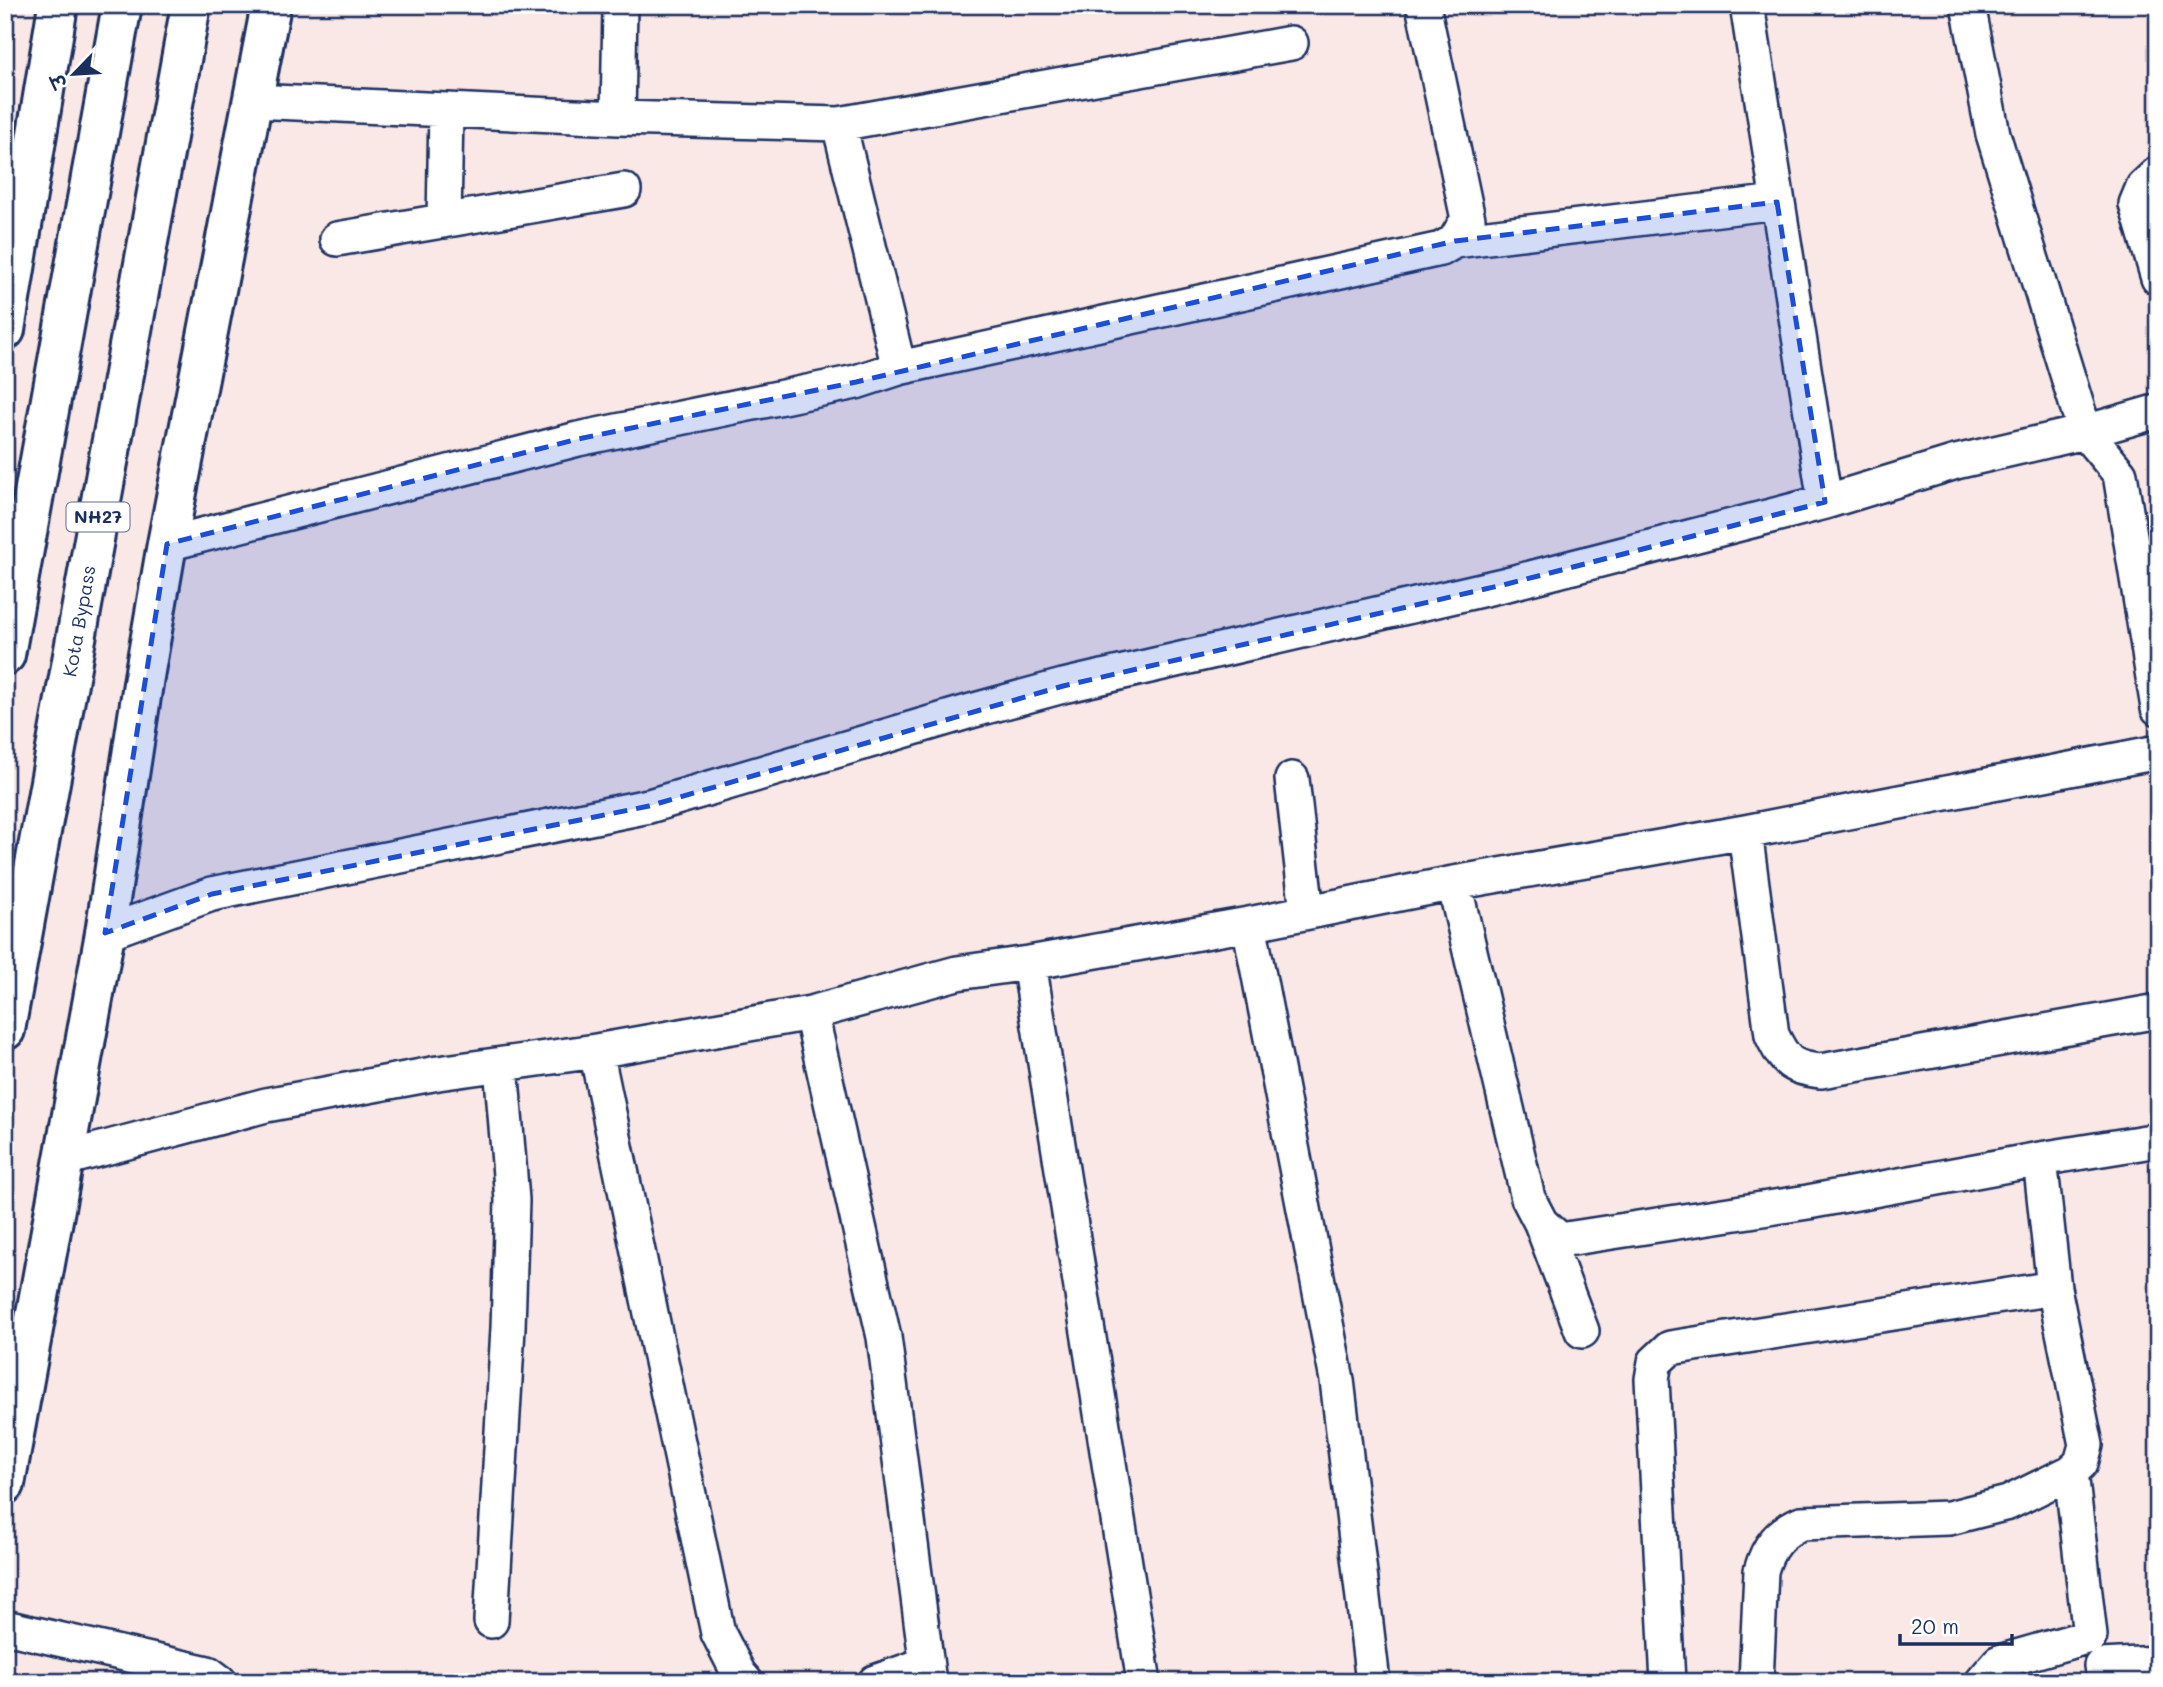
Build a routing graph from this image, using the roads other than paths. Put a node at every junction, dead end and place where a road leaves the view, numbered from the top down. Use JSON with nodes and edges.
{"nodes":[{"id":1,"x":58,"y":5,"type":"edge"},
{"id":2,"x":122,"y":5,"type":"edge"},
{"id":3,"x":191,"y":5,"type":"edge"},
{"id":4,"x":271,"y":5,"type":"edge"},
{"id":5,"x":620,"y":5,"type":"edge"},
{"id":6,"x":1423,"y":5,"type":"edge"},
{"id":7,"x":1747,"y":5,"type":"edge"},
{"id":8,"x":1968,"y":5,"type":"edge"},
{"id":9,"x":1291,"y":43,"type":"dead end"},
{"id":10,"x":253,"y":101,"type":"junction"},
{"id":11,"x":446,"y":110,"type":"junction"},
{"id":12,"x":618,"y":118,"type":"junction"},
{"id":13,"x":839,"y":124,"type":"junction"},
{"id":14,"x":2158,"y":173,"type":"edge"},
{"id":15,"x":624,"y":190,"type":"dead end"},
{"id":16,"x":1777,"y":202,"type":"junction"},
{"id":17,"x":444,"y":221,"type":"junction"},
{"id":18,"x":337,"y":239,"type":"dead end"},
{"id":19,"x":1455,"y":241,"type":"junction"},
{"id":20,"x":2158,"y":278,"type":"edge"},
{"id":21,"x":5,"y":330,"type":"edge"},
{"id":22,"x":899,"y":368,"type":"junction"},
{"id":23,"x":2158,"y":411,"type":"edge"},
{"id":24,"x":2085,"y":432,"type":"junction"},
{"id":25,"x":1825,"y":502,"type":"junction"},
{"id":26,"x":167,"y":544,"type":"junction"},
{"id":27,"x":5,"y":655,"type":"edge"},
{"id":28,"x":2158,"y":708,"type":"edge"},
{"id":29,"x":2158,"y":752,"type":"edge"},
{"id":30,"x":1292,"y":779,"type":"dead end"},
{"id":31,"x":1745,"y":832,"type":"junction"},
{"id":32,"x":1454,"y":883,"type":"junction"},
{"id":33,"x":1307,"y":912,"type":"junction"},
{"id":34,"x":1249,"y":924,"type":"junction"},
{"id":35,"x":105,"y":933,"type":"junction"},
{"id":36,"x":1029,"y":963,"type":"junction"},
{"id":37,"x":2158,"y":1011,"type":"edge"},
{"id":38,"x":811,"y":1013,"type":"junction"},
{"id":39,"x":5,"y":1030,"type":"edge"},
{"id":40,"x":596,"y":1051,"type":"junction"},
{"id":41,"x":500,"y":1065,"type":"junction"},
{"id":42,"x":2158,"y":1140,"type":"edge"},
{"id":43,"x":64,"y":1158,"type":"junction"},
{"id":44,"x":2040,"y":1159,"type":"junction"},
{"id":45,"x":1541,"y":1223,"type":"junction"},
{"id":46,"x":2054,"y":1288,"type":"junction"},
{"id":47,"x":1582,"y":1331,"type":"dead end"},
{"id":48,"x":2071,"y":1472,"type":"junction"},
{"id":49,"x":5,"y":1485,"type":"edge"},
{"id":50,"x":491,"y":1621,"type":"dead end"},
{"id":51,"x":5,"y":1627,"type":"edge"},
{"id":52,"x":2158,"y":1663,"type":"edge"},
{"id":53,"x":2101,"y":1666,"type":"dead end"},
{"id":54,"x":928,"y":1673,"type":"edge"},
{"id":55,"x":220,"y":1682,"type":"edge"},
{"id":56,"x":746,"y":1682,"type":"edge"},
{"id":57,"x":875,"y":1682,"type":"edge"},
{"id":58,"x":1144,"y":1682,"type":"edge"},
{"id":59,"x":1373,"y":1682,"type":"edge"},
{"id":60,"x":1668,"y":1682,"type":"edge"},
{"id":61,"x":1756,"y":1682,"type":"edge"},
{"id":62,"x":1982,"y":1682,"type":"edge"}],
"edges":[{"from":1,"to":21,"type":"main road"},
{"from":2,"to":27,"type":"main road"},
{"from":3,"to":39,"type":"main road","name":"Kota Bypass","number":"NH27"},
{"from":4,"to":10,"type":"main road"},
{"from":5,"to":12,"type":"street"},
{"from":6,"to":19,"type":"street"},
{"from":7,"to":16,"type":"street"},
{"from":8,"to":24,"type":"street"},
{"from":9,"to":13,"type":"street"},
{"from":10,"to":11,"type":"street"},
{"from":10,"to":26,"type":"main road"},
{"from":11,"to":12,"type":"street"},
{"from":11,"to":17,"type":"street"},
{"from":12,"to":13,"type":"street"},
{"from":13,"to":22,"type":"street"},
{"from":14,"to":20,"type":"street"},
{"from":15,"to":17,"type":"street"},
{"from":16,"to":19,"type":"street"},
{"from":16,"to":25,"type":"street"},
{"from":17,"to":18,"type":"street"},
{"from":19,"to":22,"type":"street"},
{"from":22,"to":26,"type":"street"},
{"from":23,"to":24,"type":"street"},
{"from":24,"to":25,"type":"street"},
{"from":24,"to":28,"type":"street"},
{"from":25,"to":35,"type":"street"},
{"from":26,"to":35,"type":"main road"},
{"from":29,"to":31,"type":"street"},
{"from":30,"to":33,"type":"street"},
{"from":31,"to":32,"type":"street"},
{"from":31,"to":37,"type":"street"},
{"from":32,"to":33,"type":"street"},
{"from":32,"to":45,"type":"street"},
{"from":33,"to":34,"type":"street"},
{"from":34,"to":36,"type":"street"},
{"from":34,"to":59,"type":"street"},
{"from":35,"to":43,"type":"main road"},
{"from":36,"to":38,"type":"street"},
{"from":36,"to":58,"type":"street"},
{"from":38,"to":40,"type":"street"},
{"from":38,"to":54,"type":"street"},
{"from":40,"to":41,"type":"street"},
{"from":40,"to":56,"type":"street"},
{"from":41,"to":43,"type":"street"},
{"from":41,"to":50,"type":"street"},
{"from":42,"to":44,"type":"street"},
{"from":43,"to":49,"type":"main road"},
{"from":44,"to":45,"type":"street"},
{"from":44,"to":46,"type":"street"},
{"from":45,"to":47,"type":"street"},
{"from":46,"to":48,"type":"street"},
{"from":46,"to":60,"type":"street"},
{"from":48,"to":61,"type":"street"},
{"from":48,"to":62,"type":"street"},
{"from":51,"to":55,"type":"street"},
{"from":52,"to":53,"type":"street"},
{"from":54,"to":57,"type":"street"}]}
